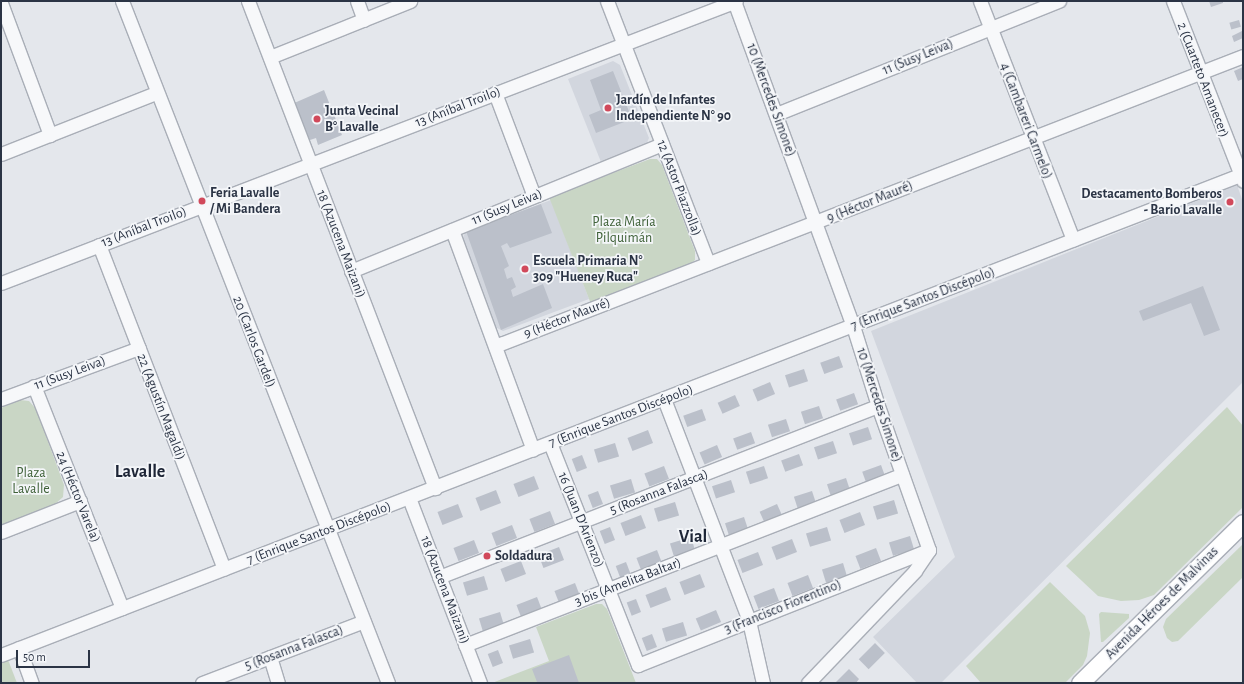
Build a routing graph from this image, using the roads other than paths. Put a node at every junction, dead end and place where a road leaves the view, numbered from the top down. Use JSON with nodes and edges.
{"nodes":[{"id":1,"x":122,"y":1,"type":"edge"},
{"id":2,"x":248,"y":1,"type":"edge"},
{"id":3,"x":357,"y":1,"type":"edge"},
{"id":4,"x":410,"y":1,"type":"edge"},
{"id":5,"x":607,"y":1,"type":"edge"},
{"id":6,"x":735,"y":1,"type":"edge"},
{"id":7,"x":980,"y":1,"type":"edge"},
{"id":8,"x":1059,"y":1,"type":"edge"},
{"id":9,"x":1173,"y":1,"type":"edge"},
{"id":10,"x":1,"y":3,"type":"edge"},
{"id":11,"x":364,"y":20,"type":"junction"},
{"id":12,"x":990,"y":28,"type":"junction"},
{"id":13,"x":624,"y":44,"type":"junction"},
{"id":14,"x":1243,"y":56,"type":"edge"},
{"id":15,"x":270,"y":57,"type":"junction"},
{"id":16,"x":1201,"y":72,"type":"junction"},
{"id":17,"x":156,"y":93,"type":"junction"},
{"id":18,"x":495,"y":93,"type":"junction"},
{"id":19,"x":776,"y":114,"type":"junction"},
{"id":20,"x":50,"y":135,"type":"junction"},
{"id":21,"x":1033,"y":138,"type":"junction"},
{"id":22,"x":662,"y":144,"type":"junction"},
{"id":23,"x":1,"y":154,"type":"edge"},
{"id":24,"x":310,"y":164,"type":"junction"},
{"id":25,"x":1242,"y":178,"type":"edge"},
{"id":26,"x":534,"y":196,"type":"junction"},
{"id":27,"x":200,"y":205,"type":"junction"},
{"id":28,"x":816,"y":224,"type":"junction"},
{"id":29,"x":452,"y":230,"type":"junction"},
{"id":30,"x":1073,"y":240,"type":"junction"},
{"id":31,"x":99,"y":245,"type":"junction"},
{"id":32,"x":708,"y":264,"type":"junction"},
{"id":33,"x":351,"y":271,"type":"junction"},
{"id":34,"x":1,"y":283,"type":"edge"},
{"id":35,"x":853,"y":326,"type":"junction"},
{"id":36,"x":495,"y":346,"type":"junction"},
{"id":37,"x":139,"y":348,"type":"junction"},
{"id":38,"x":34,"y":386,"type":"junction"},
{"id":39,"x":1,"y":399,"type":"edge"},
{"id":40,"x":664,"y":399,"type":"junction"},
{"id":41,"x":878,"y":406,"type":"junction"},
{"id":42,"x":550,"y":443,"type":"junction"},
{"id":43,"x":533,"y":450,"type":"junction"},
{"id":44,"x":902,"y":475,"type":"junction"},
{"id":45,"x":694,"y":478,"type":"junction"},
{"id":46,"x":435,"y":488,"type":"junction"},
{"id":47,"x":409,"y":498,"type":"junction"},
{"id":48,"x":80,"y":501,"type":"junction"},
{"id":49,"x":582,"y":522,"type":"junction"},
{"id":50,"x":1243,"y":523,"type":"edge"},
{"id":51,"x":328,"y":529,"type":"junction"},
{"id":52,"x":1,"y":532,"type":"edge"},
{"id":53,"x":720,"y":546,"type":"junction"},
{"id":54,"x":929,"y":550,"type":"junction"},
{"id":55,"x":224,"y":569,"type":"junction"},
{"id":56,"x":439,"y":577,"type":"junction"},
{"id":57,"x":608,"y":590,"type":"junction"},
{"id":58,"x":122,"y":608,"type":"junction"},
{"id":59,"x":364,"y":621,"type":"junction"},
{"id":60,"x":749,"y":621,"type":"junction"},
{"id":61,"x":465,"y":645,"type":"junction"},
{"id":62,"x":19,"y":648,"type":"junction"},
{"id":63,"x":1,"y":655,"type":"edge"},
{"id":64,"x":270,"y":657,"type":"junction"},
{"id":65,"x":638,"y":665,"type":"joint"},
{"id":66,"x":32,"y":683,"type":"edge"},
{"id":67,"x":204,"y":683,"type":"edge"},
{"id":68,"x":278,"y":683,"type":"edge"},
{"id":69,"x":388,"y":683,"type":"edge"},
{"id":70,"x":480,"y":683,"type":"edge"},
{"id":71,"x":764,"y":683,"type":"edge"},
{"id":72,"x":808,"y":683,"type":"edge"},
{"id":73,"x":1080,"y":683,"type":"edge"}],
"edges":[{"from":1,"to":17,"type":"street","name":"20 (Carlos Gardel)"},
{"from":2,"to":15,"type":"street","name":"18 (Azucena Maizani)"},
{"from":3,"to":11,"type":"street"},
{"from":4,"to":11,"type":"street"},
{"from":5,"to":13,"type":"street","name":"12 (Astor Piazzolla)"},
{"from":6,"to":13,"type":"street","name":"13 (Aníbal Troilo)"},
{"from":6,"to":19,"type":"street","name":"10 (Mercedes Simone)"},
{"from":7,"to":12,"type":"street","name":"4 (Cambareri Carmelo)"},
{"from":8,"to":12,"type":"street","name":"11 (Susy Leiva)"},
{"from":9,"to":16,"type":"street","name":"2 (Cuarteto Amanecer)"},
{"from":10,"to":20,"type":"street"},
{"from":11,"to":15,"type":"street"},
{"from":12,"to":19,"type":"street","name":"11 (Susy Leiva)"},
{"from":12,"to":21,"type":"street","name":"4 (Cambareri Carmelo)"},
{"from":13,"to":18,"type":"street","name":"13 (Aníbal Troilo)"},
{"from":13,"to":22,"type":"street","name":"12 (Astor Piazzolla)"},
{"from":14,"to":16,"type":"street","name":"9 (Héctor Mauré)"},
{"from":15,"to":24,"type":"street","name":"18 (Azucena Maizani)"},
{"from":16,"to":21,"type":"street","name":"9 (Héctor Mauré)"},
{"from":16,"to":25,"type":"street","name":"2 (Cuarteto Amanecer)"},
{"from":17,"to":20,"type":"street"},
{"from":17,"to":27,"type":"street","name":"20 (Carlos Gardel)"},
{"from":18,"to":24,"type":"street","name":"13 (Aníbal Troilo)"},
{"from":18,"to":26,"type":"street"},
{"from":19,"to":28,"type":"street","name":"10 (Mercedes Simone)"},
{"from":20,"to":23,"type":"street"},
{"from":21,"to":28,"type":"street","name":"9 (Héctor Mauré)"},
{"from":21,"to":30,"type":"street","name":"4 (Cambareri Carmelo)"},
{"from":22,"to":26,"type":"street","name":"11 (Susy Leiva)"},
{"from":22,"to":32,"type":"street","name":"12 (Astor Piazzolla)"},
{"from":24,"to":27,"type":"street","name":"13 (Aníbal Troilo)"},
{"from":24,"to":33,"type":"street","name":"18 (Azucena Maizani)"},
{"from":25,"to":30,"type":"street","name":"7 (Enrique Santos Discépolo)"},
{"from":26,"to":29,"type":"street","name":"11 (Susy Leiva)"},
{"from":27,"to":31,"type":"street","name":"13 (Aníbal Troilo)"},
{"from":27,"to":51,"type":"street","name":"20 (Carlos Gardel)"},
{"from":28,"to":32,"type":"street","name":"9 (Héctor Mauré)"},
{"from":28,"to":35,"type":"street","name":"10 (Mercedes Simone)"},
{"from":29,"to":33,"type":"street","name":"11 (Susy Leiva)"},
{"from":29,"to":36,"type":"street"},
{"from":30,"to":35,"type":"street","name":"7 (Enrique Santos Discépolo)"},
{"from":31,"to":34,"type":"street","name":"13 (Aníbal Troilo)"},
{"from":31,"to":37,"type":"street","name":"22 (Agustín Magaldi)"},
{"from":32,"to":36,"type":"street","name":"9 (Héctor Mauré)"},
{"from":33,"to":46,"type":"street","name":"18 (Azucena Maizani)"},
{"from":35,"to":40,"type":"street","name":"7 (Enrique Santos Discépolo)"},
{"from":35,"to":41,"type":"street","name":"10 (Mercedes Simone)"},
{"from":36,"to":43,"type":"street"},
{"from":37,"to":38,"type":"street","name":"11 (Susy Leiva)"},
{"from":37,"to":55,"type":"street","name":"22 (Agustín Magaldi)"},
{"from":38,"to":39,"type":"street","name":"11 (Susy Leiva)"},
{"from":38,"to":48,"type":"street","name":"24 (Héctor Varela)"},
{"from":40,"to":42,"type":"street","name":"7 (Enrique Santos Discépolo)"},
{"from":40,"to":45,"type":"street"},
{"from":41,"to":44,"type":"street","name":"10 (Mercedes Simone)"},
{"from":41,"to":45,"type":"street","name":"5 (Rosanna Falasca)"},
{"from":42,"to":43,"type":"street","name":"7 (Enrique Santos Discépolo)"},
{"from":42,"to":49,"type":"street","name":"16 (Juan D'Arienzo)"},
{"from":43,"to":46,"type":"street","name":"7 (Enrique Santos Discépolo)"},
{"from":44,"to":53,"type":"street","name":"3 bis (Amelita Baltar)"},
{"from":44,"to":54,"type":"street","name":"10 (Mercedes Simone)"},
{"from":45,"to":49,"type":"street","name":"5 (Rosanna Falasca)"},
{"from":45,"to":53,"type":"street"},
{"from":46,"to":47,"type":"street","name":"7 (Enrique Santos Discépolo)"},
{"from":47,"to":51,"type":"street","name":"7 (Enrique Santos Discépolo)"},
{"from":47,"to":56,"type":"street","name":"18 (Azucena Maizani)"},
{"from":48,"to":52,"type":"street"},
{"from":48,"to":58,"type":"street","name":"24 (Héctor Varela)"},
{"from":49,"to":56,"type":"street","name":"5 (Rosanna Falasca)"},
{"from":49,"to":57,"type":"street","name":"16 (Juan D'Arienzo)"},
{"from":50,"to":73,"type":"main road","name":"Avenida Héroes de Malvinas"},
{"from":51,"to":55,"type":"street","name":"7 (Enrique Santos Discépolo)"},
{"from":51,"to":59,"type":"street","name":"20 (Carlos Gardel)"},
{"from":53,"to":57,"type":"street","name":"3 bis (Amelita Baltar)"},
{"from":53,"to":60,"type":"street"},
{"from":54,"to":60,"type":"street","name":"3 (Francisco Fiorentino)"},
{"from":54,"to":72,"type":"street"},
{"from":55,"to":58,"type":"street","name":"7 (Enrique Santos Discépolo)"},
{"from":56,"to":61,"type":"street","name":"18 (Azucena Maizani)"},
{"from":57,"to":61,"type":"street","name":"3 bis (Amelita Baltar)"},
{"from":57,"to":65,"type":"street","name":"16 (Juan D'Arienzo)"},
{"from":58,"to":62,"type":"street","name":"7 (Enrique Santos Discépolo)"},
{"from":59,"to":64,"type":"street","name":"5 (Rosanna Falasca)"},
{"from":59,"to":69,"type":"street","name":"20 (Carlos Gardel)"},
{"from":60,"to":65,"type":"street","name":"3 (Francisco Fiorentino)"},
{"from":60,"to":71,"type":"street"},
{"from":61,"to":70,"type":"street","name":"18 (Azucena Maizani)"},
{"from":62,"to":63,"type":"street","name":"7 (Enrique Santos Discépolo)"},
{"from":62,"to":66,"type":"street"},
{"from":64,"to":67,"type":"street","name":"5 (Rosanna Falasca)"},
{"from":64,"to":68,"type":"street"}]}
